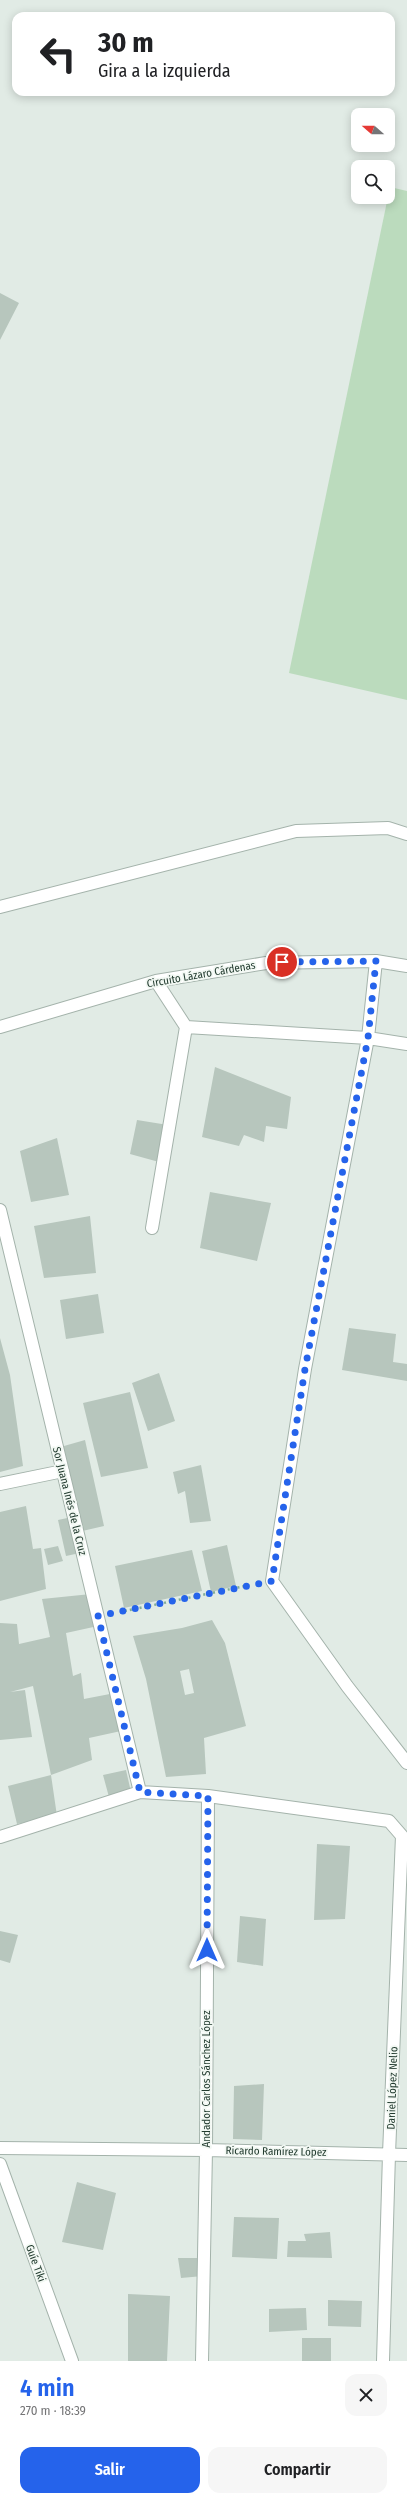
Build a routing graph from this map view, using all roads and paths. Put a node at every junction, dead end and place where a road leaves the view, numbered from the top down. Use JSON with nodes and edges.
{"nodes":[{"id":1,"x":407,"y":834,"type":"edge"},
{"id":2,"x":0,"y":907,"type":"edge"},
{"id":3,"x":376,"y":961,"type":"junction"},
{"id":4,"x":407,"y":966,"type":"edge"},
{"id":5,"x":156,"y":981,"type":"junction"},
{"id":6,"x":0,"y":1027,"type":"edge"},
{"id":7,"x":186,"y":1027,"type":"junction"},
{"id":8,"x":368,"y":1038,"type":"junction"},
{"id":9,"x":407,"y":1044,"type":"edge"},
{"id":10,"x":0,"y":1210,"type":"edge"},
{"id":11,"x":152,"y":1228,"type":"dead end"},
{"id":12,"x":63,"y":1471,"type":"junction"},
{"id":13,"x":0,"y":1484,"type":"edge"},
{"id":14,"x":272,"y":1581,"type":"junction"},
{"id":15,"x":98,"y":1616,"type":"junction"},
{"id":16,"x":407,"y":1763,"type":"edge"},
{"id":17,"x":140,"y":1792,"type":"junction"},
{"id":18,"x":208,"y":1796,"type":"junction"},
{"id":19,"x":0,"y":1837,"type":"edge"},
{"id":20,"x":0,"y":2148,"type":"edge"},
{"id":21,"x":206,"y":2150,"type":"junction"},
{"id":22,"x":389,"y":2154,"type":"junction"},
{"id":23,"x":407,"y":2155,"type":"edge"},
{"id":24,"x":0,"y":2164,"type":"edge"},
{"id":25,"x":72,"y":2361,"type":"edge"},
{"id":26,"x":202,"y":2361,"type":"edge"},
{"id":27,"x":383,"y":2361,"type":"edge"}],
"edges":[{"from":1,"to":2,"type":"street"},
{"from":3,"to":4,"type":"street","name":"Circuito Lázaro Cárdenas"},
{"from":3,"to":5,"type":"street","name":"Circuito Lázaro Cárdenas"},
{"from":3,"to":8,"type":"street"},
{"from":5,"to":6,"type":"street","name":"Circuito Lázaro Cárdenas"},
{"from":5,"to":7,"type":"street"},
{"from":7,"to":8,"type":"street"},
{"from":7,"to":11,"type":"street"},
{"from":8,"to":9,"type":"street"},
{"from":8,"to":14,"type":"street"},
{"from":10,"to":12,"type":"street","name":"Sor Juana Inés de la Cruz"},
{"from":12,"to":13,"type":"street"},
{"from":12,"to":15,"type":"street","name":"Sor Juana Inés de la Cruz"},
{"from":14,"to":15,"type":"path"},
{"from":14,"to":16,"type":"street"},
{"from":15,"to":17,"type":"street","name":"Sor Juana Inés de la Cruz"},
{"from":17,"to":18,"type":"street"},
{"from":17,"to":19,"type":"street"},
{"from":18,"to":21,"type":"street","name":"Andador Carlos Sánchez López"},
{"from":18,"to":22,"type":"street","name":"Daniel López Nelio"},
{"from":20,"to":21,"type":"street","name":"Ricardo Ramírez López"},
{"from":21,"to":22,"type":"street","name":"Ricardo Ramírez López"},
{"from":21,"to":26,"type":"street","name":"Andador Carlos Sánchez López"},
{"from":22,"to":23,"type":"street","name":"Ricardo Ramírez López"},
{"from":22,"to":27,"type":"street","name":"Daniel López Nelio"},
{"from":24,"to":25,"type":"street","name":"Guíe Tiki"}]}
